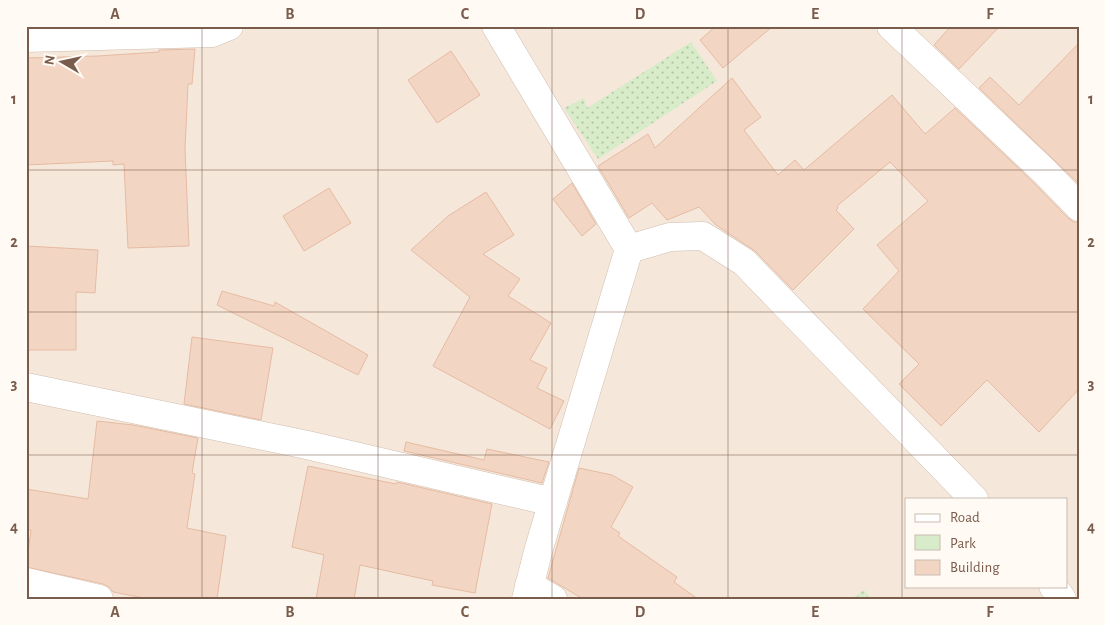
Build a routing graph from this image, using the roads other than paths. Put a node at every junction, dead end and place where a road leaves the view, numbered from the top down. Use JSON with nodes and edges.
{"nodes":[{"id":1,"x":229,"y":26,"type":"edge"},
{"id":2,"x":496,"y":26,"type":"edge"},
{"id":3,"x":891,"y":26,"type":"edge"},
{"id":4,"x":26,"y":38,"type":"edge"},
{"id":5,"x":1079,"y":207,"type":"edge"},
{"id":6,"x":629,"y":249,"type":"junction"},
{"id":7,"x":26,"y":387,"type":"edge"},
{"id":8,"x":973,"y":498,"type":"edge"},
{"id":9,"x":553,"y":502,"type":"junction"},
{"id":10,"x":26,"y":582,"type":"edge"},
{"id":11,"x":1054,"y":588,"type":"edge"},
{"id":12,"x":528,"y":592,"type":"edge"},
{"id":13,"x":99,"y":599,"type":"edge"},
{"id":14,"x":553,"y":599,"type":"edge"},
{"id":15,"x":1062,"y":599,"type":"edge"}],
"edges":[{"from":1,"to":4,"type":"street"},
{"from":2,"to":6,"type":"street"},
{"from":3,"to":5,"type":"street"},
{"from":6,"to":8,"type":"street"},
{"from":6,"to":9,"type":"street"},
{"from":7,"to":9,"type":"street"},
{"from":9,"to":12,"type":"street"},
{"from":10,"to":13,"type":"street"},
{"from":11,"to":15,"type":"street"},
{"from":12,"to":14,"type":"street"}]}
